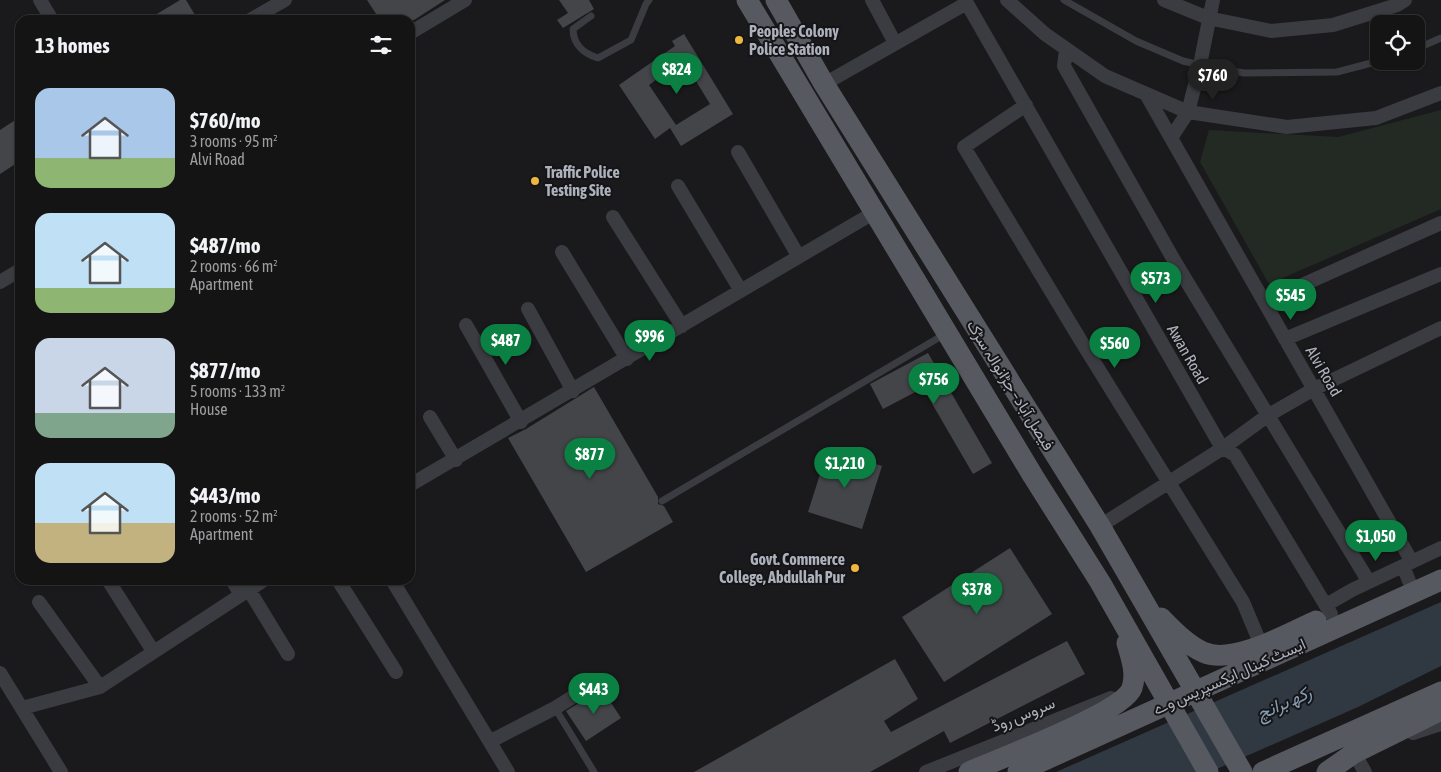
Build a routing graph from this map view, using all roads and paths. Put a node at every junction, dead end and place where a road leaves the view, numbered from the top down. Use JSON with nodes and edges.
{"nodes":[{"id":1,"x":40,"y":0,"type":"edge"},
{"id":2,"x":285,"y":0,"type":"edge"},
{"id":3,"x":465,"y":0,"type":"edge"},
{"id":4,"x":649,"y":0,"type":"edge"},
{"id":5,"x":747,"y":0,"type":"edge"},
{"id":6,"x":776,"y":0,"type":"edge"},
{"id":7,"x":872,"y":0,"type":"edge"},
{"id":8,"x":1007,"y":0,"type":"edge"},
{"id":9,"x":1064,"y":0,"type":"edge"},
{"id":10,"x":1164,"y":0,"type":"edge"},
{"id":11,"x":1213,"y":0,"type":"edge"},
{"id":12,"x":1405,"y":0,"type":"edge"},
{"id":13,"x":966,"y":2,"type":"edge"},
{"id":14,"x":49,"y":15,"type":"edge"},
{"id":15,"x":259,"y":15,"type":"edge"},
{"id":16,"x":591,"y":16,"type":"dead end"},
{"id":17,"x":1208,"y":18,"type":"junction"},
{"id":18,"x":415,"y":30,"type":"edge"},
{"id":19,"x":1441,"y":38,"type":"edge"},
{"id":20,"x":895,"y":42,"type":"junction"},
{"id":21,"x":1425,"y":45,"type":"edge"},
{"id":22,"x":1066,"y":49,"type":"junction"},
{"id":23,"x":1370,"y":64,"type":"edge"},
{"id":24,"x":1200,"y":65,"type":"junction"},
{"id":25,"x":824,"y":84,"type":"junction"},
{"id":26,"x":1441,"y":93,"type":"edge"},
{"id":27,"x":1146,"y":94,"type":"junction"},
{"id":28,"x":1026,"y":105,"type":"junction"},
{"id":29,"x":1188,"y":112,"type":"junction"},
{"id":30,"x":1171,"y":138,"type":"junction"},
{"id":31,"x":738,"y":152,"type":"dead end"},
{"id":32,"x":678,"y":186,"type":"dead end"},
{"id":33,"x":875,"y":212,"type":"junction"},
{"id":34,"x":613,"y":217,"type":"dead end"},
{"id":35,"x":1441,"y":223,"type":"edge"},
{"id":36,"x":562,"y":252,"type":"dead end"},
{"id":37,"x":799,"y":257,"type":"junction"},
{"id":38,"x":15,"y":273,"type":"edge"},
{"id":39,"x":1441,"y":274,"type":"edge"},
{"id":40,"x":0,"y":282,"type":"edge"},
{"id":41,"x":741,"y":291,"type":"junction"},
{"id":42,"x":1264,"y":302,"type":"junction"},
{"id":43,"x":528,"y":309,"type":"dead end"},
{"id":44,"x":466,"y":325,"type":"dead end"},
{"id":45,"x":682,"y":326,"type":"junction"},
{"id":46,"x":1441,"y":328,"type":"edge"},
{"id":47,"x":947,"y":332,"type":"junction"},
{"id":48,"x":1285,"y":339,"type":"junction"},
{"id":49,"x":627,"y":359,"type":"junction"},
{"id":50,"x":1314,"y":389,"type":"junction"},
{"id":51,"x":573,"y":391,"type":"junction"},
{"id":52,"x":1267,"y":416,"type":"junction"},
{"id":53,"x":430,"y":417,"type":"dead end"},
{"id":54,"x":521,"y":422,"type":"junction"},
{"id":55,"x":1223,"y":448,"type":"junction"},
{"id":56,"x":456,"y":460,"type":"junction"},
{"id":57,"x":415,"y":482,"type":"edge"},
{"id":58,"x":1168,"y":482,"type":"junction"},
{"id":59,"x":662,"y":501,"type":"dead end"},
{"id":60,"x":1100,"y":526,"type":"junction"},
{"id":61,"x":1441,"y":548,"type":"edge"},
{"id":62,"x":1408,"y":569,"type":"junction"},
{"id":63,"x":1441,"y":570,"type":"edge"},
{"id":64,"x":1441,"y":580,"type":"edge"},
{"id":65,"x":1369,"y":582,"type":"junction"},
{"id":66,"x":111,"y":585,"type":"edge"},
{"id":67,"x":237,"y":585,"type":"edge"},
{"id":68,"x":256,"y":585,"type":"edge"},
{"id":69,"x":341,"y":585,"type":"edge"},
{"id":70,"x":395,"y":585,"type":"edge"},
{"id":71,"x":245,"y":592,"type":"junction"},
{"id":72,"x":39,"y":602,"type":"dead end"},
{"id":73,"x":1144,"y":604,"type":"junction"},
{"id":74,"x":1329,"y":609,"type":"junction"},
{"id":75,"x":1119,"y":615,"type":"junction"},
{"id":76,"x":1261,"y":645,"type":"junction"},
{"id":77,"x":153,"y":651,"type":"junction"},
{"id":78,"x":288,"y":654,"type":"dead end"},
{"id":79,"x":0,"y":672,"type":"edge"},
{"id":80,"x":396,"y":672,"type":"dead end"},
{"id":81,"x":600,"y":680,"type":"dead end"},
{"id":82,"x":100,"y":687,"type":"junction"},
{"id":83,"x":1132,"y":689,"type":"junction"},
{"id":84,"x":1441,"y":692,"type":"edge"},
{"id":85,"x":22,"y":708,"type":"junction"},
{"id":86,"x":554,"y":708,"type":"junction"},
{"id":87,"x":1440,"y":723,"type":"edge"},
{"id":88,"x":491,"y":742,"type":"junction"},
{"id":89,"x":1354,"y":754,"type":"junction"},
{"id":90,"x":61,"y":772,"type":"edge"},
{"id":91,"x":508,"y":772,"type":"edge"},
{"id":92,"x":594,"y":772,"type":"edge"},
{"id":93,"x":926,"y":772,"type":"edge"},
{"id":94,"x":969,"y":772,"type":"edge"},
{"id":95,"x":1018,"y":772,"type":"edge"},
{"id":96,"x":1208,"y":772,"type":"edge"},
{"id":97,"x":1242,"y":772,"type":"edge"},
{"id":98,"x":1263,"y":772,"type":"edge"},
{"id":99,"x":1327,"y":772,"type":"edge"},
{"id":100,"x":1365,"y":772,"type":"edge"}],
"edges":[{"from":1,"to":14,"type":"street"},
{"from":2,"to":15,"type":"street"},
{"from":3,"to":18,"type":"street"},
{"from":4,"to":16,"type":"lane"},
{"from":5,"to":33,"type":"main road","name":"فیصل آباد– جڑانوالہ سڑک"},
{"from":6,"to":25,"type":"main road","name":"فیصل آباد– جڑانوالہ سڑک"},
{"from":7,"to":20,"type":"street"},
{"from":8,"to":22,"type":"street"},
{"from":9,"to":24,"type":"lane"},
{"from":10,"to":17,"type":"street"},
{"from":11,"to":17,"type":"street"},
{"from":12,"to":17,"type":"street"},
{"from":13,"to":20,"type":"street"},
{"from":13,"to":28,"type":"street","name":"Awan Road"},
{"from":17,"to":24,"type":"street"},
{"from":19,"to":21,"type":"lane"},
{"from":20,"to":25,"type":"street"},
{"from":22,"to":27,"type":"street"},
{"from":22,"to":52,"type":"street"},
{"from":23,"to":24,"type":"lane"},
{"from":24,"to":29,"type":"street"},
{"from":25,"to":60,"type":"main road","name":"فیصل آباد– جڑانوالہ سڑک"},
{"from":26,"to":29,"type":"street"},
{"from":27,"to":29,"type":"street"},
{"from":27,"to":30,"type":"street","name":"Alvi Road"},
{"from":28,"to":55,"type":"street","name":"Awan Road"},
{"from":28,"to":58,"type":"street"},
{"from":29,"to":30,"type":"street"},
{"from":30,"to":42,"type":"street","name":"Alvi Road"},
{"from":31,"to":37,"type":"street"},
{"from":32,"to":41,"type":"street"},
{"from":33,"to":37,"type":"street"},
{"from":33,"to":47,"type":"main road","name":"فیصل آباد– جڑانوالہ سڑک"},
{"from":34,"to":45,"type":"street"},
{"from":35,"to":42,"type":"street"},
{"from":36,"to":49,"type":"street"},
{"from":37,"to":41,"type":"street"},
{"from":38,"to":40,"type":"street"},
{"from":39,"to":48,"type":"street"},
{"from":41,"to":45,"type":"street"},
{"from":42,"to":48,"type":"street","name":"Alvi Road"},
{"from":43,"to":51,"type":"street"},
{"from":44,"to":54,"type":"street"},
{"from":45,"to":49,"type":"street"},
{"from":46,"to":50,"type":"street"},
{"from":47,"to":59,"type":"lane"},
{"from":47,"to":75,"type":"main road","name":"فیصل آباد– جڑانوالہ سڑک"},
{"from":48,"to":50,"type":"street","name":"Alvi Road"},
{"from":49,"to":51,"type":"street"},
{"from":50,"to":52,"type":"street"},
{"from":50,"to":62,"type":"street","name":"Alvi Road"},
{"from":51,"to":54,"type":"street"},
{"from":52,"to":55,"type":"street"},
{"from":52,"to":65,"type":"street"},
{"from":53,"to":56,"type":"street"},
{"from":54,"to":56,"type":"street"},
{"from":55,"to":58,"type":"street"},
{"from":55,"to":74,"type":"street","name":"Awan Road"},
{"from":56,"to":57,"type":"street"},
{"from":58,"to":60,"type":"street"},
{"from":58,"to":76,"type":"street"},
{"from":60,"to":73,"type":"main road","name":"فیصل آباد– جڑانوالہ سڑک"},
{"from":61,"to":62,"type":"street"},
{"from":62,"to":63,"type":"main road"},
{"from":62,"to":65,"type":"street"},
{"from":62,"to":74,"type":"main road"},
{"from":64,"to":95,"type":"main road","name":"ایسٹ کینال ایکسپریس وے"},
{"from":65,"to":74,"type":"street"},
{"from":66,"to":77,"type":"street"},
{"from":67,"to":71,"type":"street"},
{"from":68,"to":71,"type":"street"},
{"from":69,"to":80,"type":"street"},
{"from":70,"to":88,"type":"street"},
{"from":71,"to":77,"type":"street"},
{"from":71,"to":78,"type":"street"},
{"from":72,"to":82,"type":"street"},
{"from":73,"to":76,"type":"main road"},
{"from":73,"to":97,"type":"main road","name":"فیصل آباد– جڑانوالہ سڑک"},
{"from":74,"to":76,"type":"main road"},
{"from":75,"to":83,"type":"main road"},
{"from":75,"to":96,"type":"main road","name":"فیصل آباد– جڑانوالہ سڑک"},
{"from":77,"to":82,"type":"street"},
{"from":79,"to":85,"type":"street"},
{"from":81,"to":86,"type":"street"},
{"from":82,"to":85,"type":"street"},
{"from":83,"to":93,"type":"street","name":"سروس روڈ"},
{"from":83,"to":94,"type":"main road"},
{"from":84,"to":98,"type":"main road"},
{"from":85,"to":90,"type":"street"},
{"from":86,"to":88,"type":"street"},
{"from":86,"to":92,"type":"lane"},
{"from":87,"to":89,"type":"main road"},
{"from":88,"to":91,"type":"street"},
{"from":89,"to":99,"type":"main road"},
{"from":89,"to":100,"type":"street"}]}
